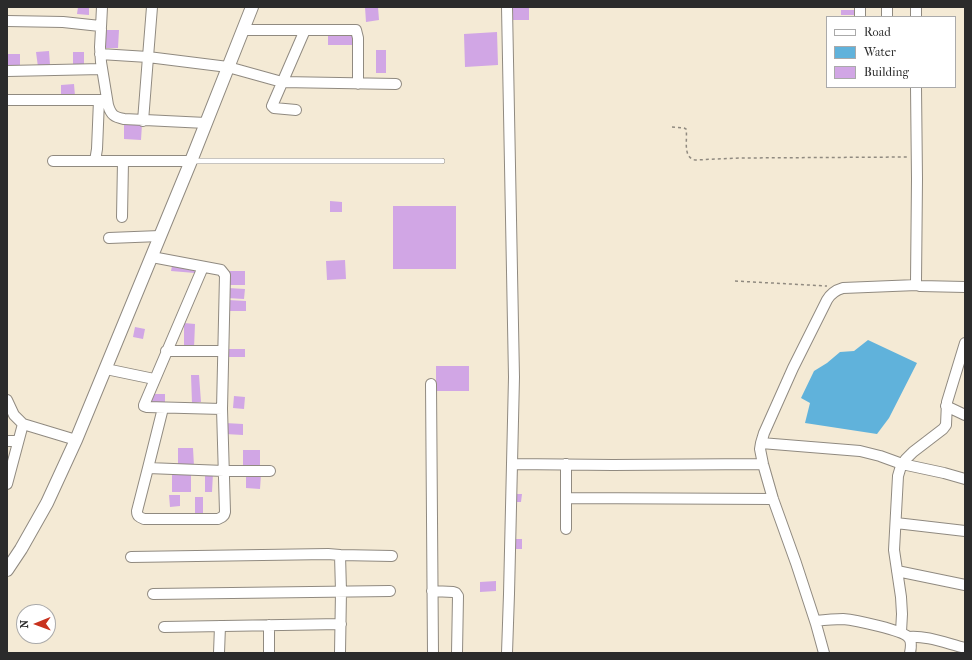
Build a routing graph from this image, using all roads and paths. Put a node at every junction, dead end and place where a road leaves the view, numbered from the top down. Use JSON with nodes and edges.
{"nodes":[{"id":1,"x":102,"y":7,"type":"edge"},
{"id":2,"x":152,"y":7,"type":"edge"},
{"id":3,"x":252,"y":7,"type":"edge"},
{"id":4,"x":507,"y":7,"type":"edge"},
{"id":5,"x":7,"y":21,"type":"edge"},
{"id":6,"x":101,"y":27,"type":"junction"},
{"id":7,"x":243,"y":30,"type":"junction"},
{"id":8,"x":305,"y":30,"type":"junction"},
{"id":9,"x":100,"y":54,"type":"junction"},
{"id":10,"x":148,"y":57,"type":"junction"},
{"id":11,"x":228,"y":67,"type":"junction"},
{"id":12,"x":102,"y":69,"type":"junction"},
{"id":13,"x":7,"y":71,"type":"edge"},
{"id":14,"x":282,"y":82,"type":"junction"},
{"id":15,"x":358,"y":84,"type":"junction"},
{"id":16,"x":396,"y":84,"type":"dead end"},
{"id":17,"x":916,"y":88,"type":"edge"},
{"id":18,"x":7,"y":100,"type":"edge"},
{"id":19,"x":103,"y":100,"type":"junction"},
{"id":20,"x":296,"y":110,"type":"dead end"},
{"id":21,"x":143,"y":121,"type":"junction"},
{"id":22,"x":206,"y":124,"type":"junction"},
{"id":23,"x":672,"y":127,"type":"dead end"},
{"id":24,"x":917,"y":157,"type":"junction"},
{"id":25,"x":53,"y":161,"type":"dead end"},
{"id":26,"x":95,"y":161,"type":"junction"},
{"id":27,"x":123,"y":161,"type":"junction"},
{"id":28,"x":192,"y":161,"type":"junction"},
{"id":29,"x":442,"y":162,"type":"dead end"},
{"id":30,"x":122,"y":217,"type":"dead end"},
{"id":31,"x":160,"y":236,"type":"junction"},
{"id":32,"x":109,"y":238,"type":"dead end"},
{"id":33,"x":152,"y":257,"type":"junction"},
{"id":34,"x":203,"y":266,"type":"junction"},
{"id":35,"x":735,"y":281,"type":"dead end"},
{"id":36,"x":918,"y":285,"type":"junction"},
{"id":37,"x":965,"y":287,"type":"edge"},
{"id":38,"x":836,"y":290,"type":"junction"},
{"id":39,"x":965,"y":344,"type":"edge"},
{"id":40,"x":166,"y":351,"type":"junction"},
{"id":41,"x":223,"y":351,"type":"junction"},
{"id":42,"x":106,"y":369,"type":"junction"},
{"id":43,"x":154,"y":379,"type":"junction"},
{"id":44,"x":431,"y":384,"type":"dead end"},
{"id":45,"x":7,"y":400,"type":"edge"},
{"id":46,"x":946,"y":406,"type":"junction"},
{"id":47,"x":163,"y":408,"type":"junction"},
{"id":48,"x":222,"y":409,"type":"junction"},
{"id":49,"x":965,"y":415,"type":"edge"},
{"id":50,"x":23,"y":424,"type":"junction"},
{"id":51,"x":76,"y":440,"type":"junction"},
{"id":52,"x":7,"y":441,"type":"edge"},
{"id":53,"x":18,"y":441,"type":"junction"},
{"id":54,"x":761,"y":443,"type":"junction"},
{"id":55,"x":512,"y":464,"type":"junction"},
{"id":56,"x":566,"y":464,"type":"junction"},
{"id":57,"x":763,"y":464,"type":"junction"},
{"id":58,"x":902,"y":464,"type":"junction"},
{"id":59,"x":148,"y":468,"type":"junction"},
{"id":60,"x":224,"y":471,"type":"junction"},
{"id":61,"x":270,"y":471,"type":"dead end"},
{"id":62,"x":965,"y":479,"type":"edge"},
{"id":63,"x":7,"y":484,"type":"edge"},
{"id":64,"x":566,"y":498,"type":"junction"},
{"id":65,"x":774,"y":499,"type":"junction"},
{"id":66,"x":896,"y":523,"type":"junction"},
{"id":67,"x":566,"y":529,"type":"dead end"},
{"id":68,"x":964,"y":529,"type":"edge"},
{"id":69,"x":340,"y":555,"type":"junction"},
{"id":70,"x":392,"y":556,"type":"dead end"},
{"id":71,"x":131,"y":557,"type":"dead end"},
{"id":72,"x":7,"y":570,"type":"edge"},
{"id":73,"x":897,"y":571,"type":"junction"},
{"id":74,"x":965,"y":585,"type":"edge"},
{"id":75,"x":432,"y":590,"type":"junction"},
{"id":76,"x":341,"y":591,"type":"junction"},
{"id":77,"x":390,"y":591,"type":"dead end"},
{"id":78,"x":153,"y":594,"type":"dead end"},
{"id":79,"x":815,"y":620,"type":"junction"},
{"id":80,"x":341,"y":624,"type":"junction"},
{"id":81,"x":220,"y":626,"type":"junction"},
{"id":82,"x":269,"y":626,"type":"junction"},
{"id":83,"x":164,"y":627,"type":"dead end"},
{"id":84,"x":905,"y":635,"type":"junction"},
{"id":85,"x":965,"y":648,"type":"edge"},
{"id":86,"x":219,"y":653,"type":"edge"},
{"id":87,"x":269,"y":653,"type":"edge"},
{"id":88,"x":340,"y":653,"type":"edge"},
{"id":89,"x":433,"y":653,"type":"edge"},
{"id":90,"x":458,"y":653,"type":"edge"},
{"id":91,"x":507,"y":653,"type":"edge"},
{"id":92,"x":824,"y":653,"type":"edge"},
{"id":93,"x":910,"y":653,"type":"edge"}],
"edges":[{"from":1,"to":6,"type":"street"},
{"from":2,"to":10,"type":"street"},
{"from":3,"to":7,"type":"street"},
{"from":4,"to":55,"type":"street"},
{"from":5,"to":6,"type":"street"},
{"from":6,"to":9,"type":"street"},
{"from":7,"to":8,"type":"street"},
{"from":7,"to":11,"type":"street"},
{"from":8,"to":14,"type":"street"},
{"from":8,"to":15,"type":"street"},
{"from":9,"to":10,"type":"street"},
{"from":9,"to":12,"type":"street"},
{"from":10,"to":11,"type":"street"},
{"from":10,"to":21,"type":"street"},
{"from":11,"to":14,"type":"street"},
{"from":11,"to":22,"type":"street"},
{"from":12,"to":13,"type":"street"},
{"from":12,"to":19,"type":"street"},
{"from":14,"to":15,"type":"street"},
{"from":14,"to":20,"type":"street"},
{"from":15,"to":16,"type":"street"},
{"from":17,"to":24,"type":"street"},
{"from":18,"to":19,"type":"street"},
{"from":19,"to":21,"type":"street"},
{"from":19,"to":26,"type":"street"},
{"from":21,"to":22,"type":"street"},
{"from":22,"to":28,"type":"street"},
{"from":23,"to":24,"type":"path"},
{"from":24,"to":36,"type":"street"},
{"from":25,"to":26,"type":"street"},
{"from":26,"to":27,"type":"street"},
{"from":27,"to":28,"type":"street"},
{"from":27,"to":30,"type":"street"},
{"from":28,"to":29,"type":"lane"},
{"from":28,"to":31,"type":"street"},
{"from":31,"to":32,"type":"street"},
{"from":31,"to":33,"type":"street"},
{"from":33,"to":34,"type":"street"},
{"from":33,"to":42,"type":"street"},
{"from":34,"to":40,"type":"street"},
{"from":34,"to":41,"type":"street"},
{"from":35,"to":38,"type":"path"},
{"from":36,"to":37,"type":"street"},
{"from":36,"to":38,"type":"street"},
{"from":38,"to":54,"type":"street"},
{"from":39,"to":46,"type":"street"},
{"from":40,"to":41,"type":"street"},
{"from":40,"to":43,"type":"street"},
{"from":41,"to":48,"type":"street"},
{"from":42,"to":43,"type":"street"},
{"from":42,"to":51,"type":"street"},
{"from":43,"to":47,"type":"street"},
{"from":44,"to":75,"type":"street"},
{"from":45,"to":50,"type":"street"},
{"from":46,"to":49,"type":"street"},
{"from":46,"to":58,"type":"street"},
{"from":47,"to":48,"type":"street"},
{"from":47,"to":59,"type":"street"},
{"from":48,"to":60,"type":"street"},
{"from":50,"to":51,"type":"street"},
{"from":50,"to":53,"type":"street"},
{"from":51,"to":72,"type":"street"},
{"from":52,"to":53,"type":"street"},
{"from":53,"to":63,"type":"street"},
{"from":54,"to":57,"type":"street"},
{"from":54,"to":58,"type":"street"},
{"from":55,"to":56,"type":"street"},
{"from":55,"to":91,"type":"street"},
{"from":56,"to":57,"type":"street"},
{"from":56,"to":64,"type":"street"},
{"from":57,"to":65,"type":"street"},
{"from":58,"to":62,"type":"street"},
{"from":58,"to":66,"type":"street"},
{"from":59,"to":60,"type":"street"},
{"from":59,"to":60,"type":"street"},
{"from":60,"to":61,"type":"street"},
{"from":64,"to":65,"type":"street"},
{"from":64,"to":67,"type":"street"},
{"from":65,"to":79,"type":"street"},
{"from":66,"to":68,"type":"street"},
{"from":66,"to":73,"type":"street"},
{"from":69,"to":70,"type":"street"},
{"from":69,"to":71,"type":"street"},
{"from":69,"to":76,"type":"street"},
{"from":73,"to":74,"type":"street"},
{"from":73,"to":84,"type":"street"},
{"from":75,"to":89,"type":"street"},
{"from":75,"to":90,"type":"street"},
{"from":76,"to":77,"type":"street"},
{"from":76,"to":78,"type":"street"},
{"from":76,"to":80,"type":"street"},
{"from":79,"to":84,"type":"street"},
{"from":79,"to":92,"type":"street"},
{"from":80,"to":82,"type":"street"},
{"from":80,"to":88,"type":"street"},
{"from":81,"to":82,"type":"street"},
{"from":81,"to":83,"type":"street"},
{"from":81,"to":86,"type":"street"},
{"from":82,"to":87,"type":"street"},
{"from":84,"to":85,"type":"street"},
{"from":84,"to":93,"type":"street"}]}
